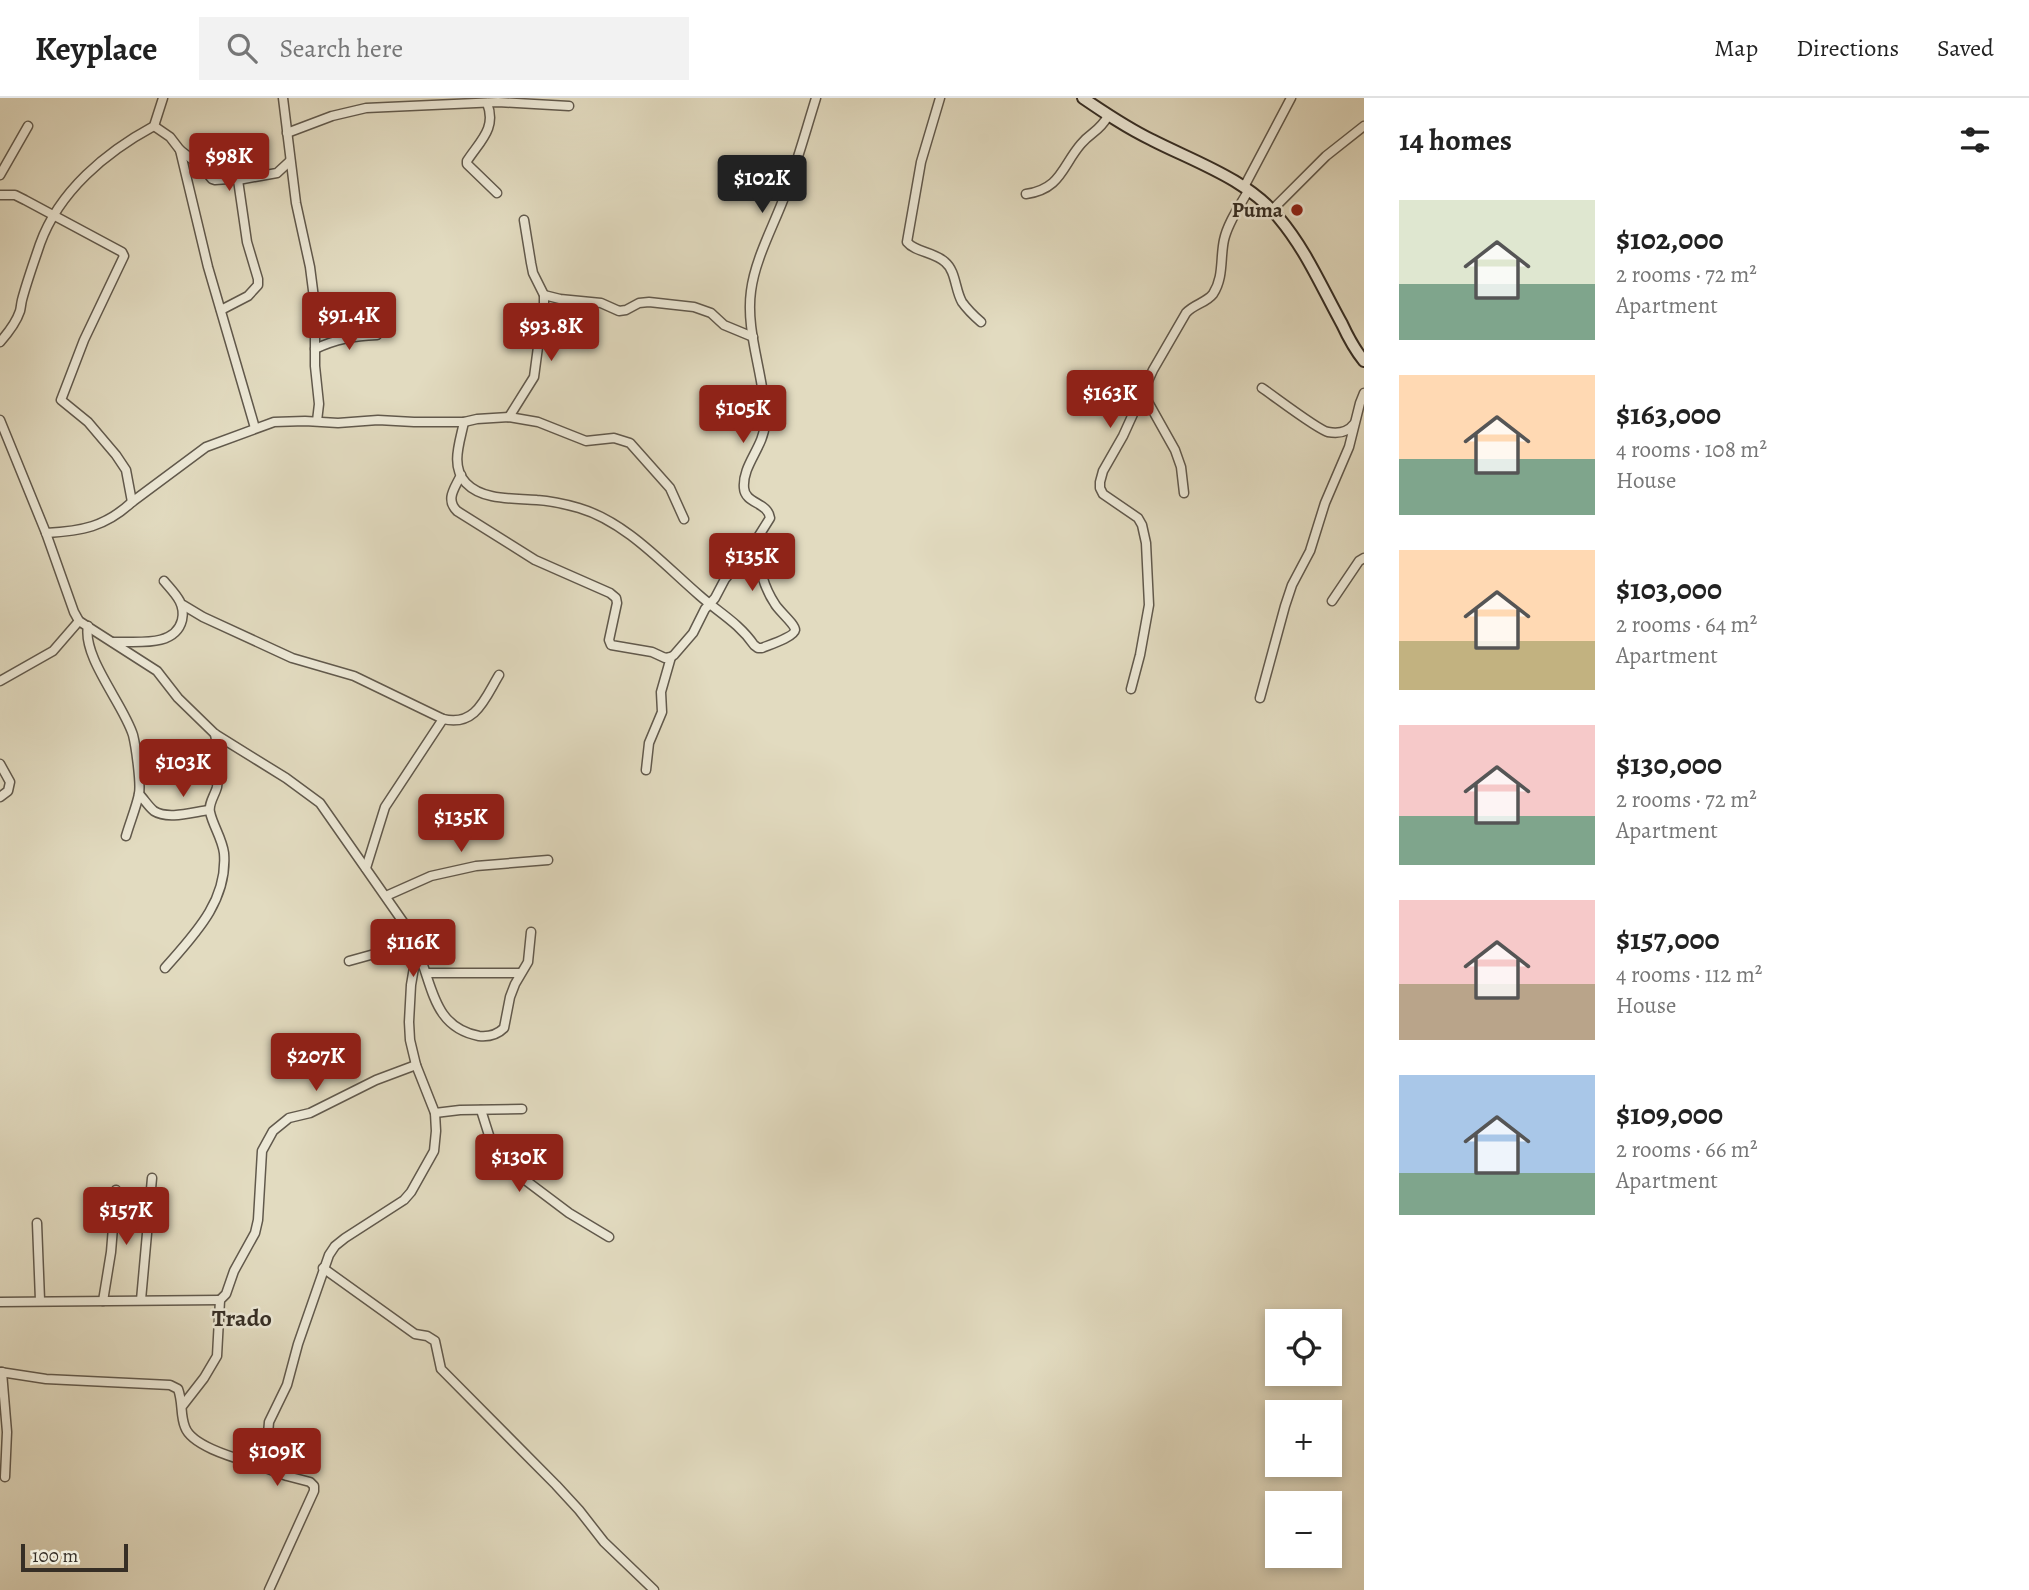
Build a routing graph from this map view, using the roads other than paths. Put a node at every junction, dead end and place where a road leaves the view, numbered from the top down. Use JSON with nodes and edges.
{"nodes":[{"id":1,"x":163,"y":98,"type":"edge"},
{"id":2,"x":283,"y":98,"type":"edge"},
{"id":3,"x":816,"y":98,"type":"edge"},
{"id":4,"x":940,"y":98,"type":"edge"},
{"id":5,"x":1083,"y":98,"type":"edge"},
{"id":6,"x":1291,"y":98,"type":"edge"},
{"id":7,"x":384,"y":102,"type":"edge"},
{"id":8,"x":487,"y":103,"type":"junction"},
{"id":9,"x":569,"y":106,"type":"dead end"},
{"id":10,"x":1108,"y":116,"type":"junction"},
{"id":11,"x":28,"y":126,"type":"dead end"},
{"id":12,"x":154,"y":126,"type":"junction"},
{"id":13,"x":1364,"y":126,"type":"edge"},
{"id":14,"x":287,"y":133,"type":"junction"},
{"id":15,"x":180,"y":150,"type":"junction"},
{"id":16,"x":290,"y":161,"type":"junction"},
{"id":17,"x":277,"y":173,"type":"junction"},
{"id":18,"x":0,"y":175,"type":"edge"},
{"id":19,"x":238,"y":180,"type":"junction"},
{"id":20,"x":293,"y":181,"type":"junction"},
{"id":21,"x":1246,"y":189,"type":"junction"},
{"id":22,"x":497,"y":193,"type":"dead end"},
{"id":23,"x":1026,"y":194,"type":"dead end"},
{"id":24,"x":0,"y":195,"type":"edge"},
{"id":25,"x":1272,"y":210,"type":"junction"},
{"id":26,"x":54,"y":216,"type":"junction"},
{"id":27,"x":524,"y":220,"type":"dead end"},
{"id":28,"x":544,"y":295,"type":"junction"},
{"id":29,"x":221,"y":310,"type":"junction"},
{"id":30,"x":981,"y":322,"type":"dead end"},
{"id":31,"x":377,"y":335,"type":"dead end"},
{"id":32,"x":752,"y":337,"type":"junction"},
{"id":33,"x":0,"y":342,"type":"edge"},
{"id":34,"x":315,"y":349,"type":"junction"},
{"id":35,"x":1364,"y":361,"type":"edge"},
{"id":36,"x":1262,"y":388,"type":"dead end"},
{"id":37,"x":1143,"y":393,"type":"junction"},
{"id":38,"x":1364,"y":393,"type":"edge"},
{"id":39,"x":509,"y":417,"type":"junction"},
{"id":40,"x":0,"y":420,"type":"edge"},
{"id":41,"x":317,"y":421,"type":"junction"},
{"id":42,"x":464,"y":422,"type":"junction"},
{"id":43,"x":1354,"y":424,"type":"junction"},
{"id":44,"x":255,"y":428,"type":"junction"},
{"id":45,"x":461,"y":475,"type":"junction"},
{"id":46,"x":1184,"y":493,"type":"dead end"},
{"id":47,"x":132,"y":502,"type":"junction"},
{"id":48,"x":684,"y":519,"type":"dead end"},
{"id":49,"x":46,"y":533,"type":"junction"},
{"id":50,"x":755,"y":542,"type":"junction"},
{"id":51,"x":1364,"y":558,"type":"edge"},
{"id":52,"x":164,"y":581,"type":"dead end"},
{"id":53,"x":1332,"y":601,"type":"dead end"},
{"id":54,"x":709,"y":603,"type":"junction"},
{"id":55,"x":183,"y":606,"type":"junction"},
{"id":56,"x":79,"y":621,"type":"junction"},
{"id":57,"x":88,"y":626,"type":"junction"},
{"id":58,"x":113,"y":642,"type":"junction"},
{"id":59,"x":671,"y":657,"type":"junction"},
{"id":60,"x":499,"y":675,"type":"dead end"},
{"id":61,"x":0,"y":681,"type":"edge"},
{"id":62,"x":1131,"y":689,"type":"dead end"},
{"id":63,"x":1260,"y":698,"type":"dead end"},
{"id":64,"x":443,"y":719,"type":"junction"},
{"id":65,"x":215,"y":734,"type":"junction"},
{"id":66,"x":0,"y":764,"type":"edge"},
{"id":67,"x":646,"y":770,"type":"dead end"},
{"id":68,"x":139,"y":794,"type":"junction"},
{"id":69,"x":0,"y":797,"type":"edge"},
{"id":70,"x":209,"y":810,"type":"junction"},
{"id":71,"x":126,"y":836,"type":"dead end"},
{"id":72,"x":548,"y":860,"type":"dead end"},
{"id":73,"x":366,"y":868,"type":"junction"},
{"id":74,"x":386,"y":897,"type":"junction"},
{"id":75,"x":531,"y":932,"type":"dead end"},
{"id":76,"x":415,"y":946,"type":"junction"},
{"id":77,"x":349,"y":961,"type":"dead end"},
{"id":78,"x":165,"y":968,"type":"dead end"},
{"id":79,"x":427,"y":973,"type":"junction"},
{"id":80,"x":520,"y":973,"type":"junction"},
{"id":81,"x":416,"y":1065,"type":"junction"},
{"id":82,"x":522,"y":1109,"type":"dead end"},
{"id":83,"x":481,"y":1110,"type":"junction"},
{"id":84,"x":435,"y":1113,"type":"junction"},
{"id":85,"x":152,"y":1178,"type":"dead end"},
{"id":86,"x":116,"y":1190,"type":"dead end"},
{"id":87,"x":37,"y":1223,"type":"dead end"},
{"id":88,"x":610,"y":1237,"type":"dead end"},
{"id":89,"x":323,"y":1268,"type":"junction"},
{"id":90,"x":40,"y":1300,"type":"junction"},
{"id":91,"x":141,"y":1300,"type":"junction"},
{"id":92,"x":220,"y":1300,"type":"junction"},
{"id":93,"x":103,"y":1301,"type":"junction"},
{"id":94,"x":0,"y":1302,"type":"edge"},
{"id":95,"x":1,"y":1372,"type":"edge"},
{"id":96,"x":181,"y":1408,"type":"junction"},
{"id":97,"x":258,"y":1465,"type":"junction"},
{"id":98,"x":5,"y":1477,"type":"dead end"},
{"id":99,"x":269,"y":1590,"type":"edge"},
{"id":100,"x":654,"y":1590,"type":"edge"}],
"edges":[{"from":1,"to":12,"type":"street"},
{"from":2,"to":14,"type":"street"},
{"from":3,"to":32,"type":"street"},
{"from":4,"to":30,"type":"street"},
{"from":5,"to":10,"type":"main road"},
{"from":6,"to":21,"type":"street"},
{"from":7,"to":8,"type":"street"},
{"from":7,"to":14,"type":"street"},
{"from":8,"to":9,"type":"street"},
{"from":8,"to":22,"type":"street"},
{"from":10,"to":21,"type":"main road"},
{"from":10,"to":23,"type":"street"},
{"from":11,"to":18,"type":"street"},
{"from":12,"to":15,"type":"street"},
{"from":12,"to":26,"type":"street"},
{"from":13,"to":25,"type":"street"},
{"from":14,"to":16,"type":"street"},
{"from":15,"to":19,"type":"street"},
{"from":15,"to":29,"type":"street"},
{"from":16,"to":17,"type":"street"},
{"from":16,"to":20,"type":"street"},
{"from":17,"to":19,"type":"street"},
{"from":17,"to":20,"type":"street"},
{"from":19,"to":29,"type":"street"},
{"from":20,"to":34,"type":"street"},
{"from":21,"to":25,"type":"main road"},
{"from":21,"to":37,"type":"street"},
{"from":24,"to":26,"type":"street"},
{"from":25,"to":35,"type":"main road"},
{"from":26,"to":33,"type":"street"},
{"from":26,"to":47,"type":"street"},
{"from":27,"to":28,"type":"street"},
{"from":28,"to":32,"type":"street"},
{"from":28,"to":39,"type":"street"},
{"from":29,"to":44,"type":"street"},
{"from":31,"to":34,"type":"street"},
{"from":32,"to":50,"type":"street"},
{"from":34,"to":41,"type":"street"},
{"from":36,"to":43,"type":"street"},
{"from":37,"to":46,"type":"street"},
{"from":37,"to":62,"type":"street"},
{"from":38,"to":43,"type":"street"},
{"from":39,"to":42,"type":"street"},
{"from":39,"to":48,"type":"street"},
{"from":40,"to":49,"type":"street"},
{"from":41,"to":42,"type":"street"},
{"from":41,"to":44,"type":"street"},
{"from":42,"to":45,"type":"street"},
{"from":43,"to":63,"type":"street"},
{"from":44,"to":47,"type":"street"},
{"from":45,"to":54,"type":"street"},
{"from":45,"to":59,"type":"street"},
{"from":47,"to":49,"type":"street"},
{"from":49,"to":56,"type":"street"},
{"from":50,"to":54,"type":"street"},
{"from":50,"to":54,"type":"street"},
{"from":51,"to":53,"type":"street"},
{"from":52,"to":55,"type":"street"},
{"from":54,"to":59,"type":"street"},
{"from":55,"to":58,"type":"street"},
{"from":55,"to":64,"type":"street"},
{"from":56,"to":57,"type":"street"},
{"from":56,"to":61,"type":"street"},
{"from":57,"to":58,"type":"street"},
{"from":57,"to":68,"type":"street"},
{"from":58,"to":65,"type":"street"},
{"from":59,"to":67,"type":"street"},
{"from":60,"to":64,"type":"street"},
{"from":64,"to":73,"type":"street"},
{"from":65,"to":70,"type":"street"},
{"from":65,"to":73,"type":"street"},
{"from":66,"to":69,"type":"street"},
{"from":68,"to":70,"type":"street"},
{"from":68,"to":71,"type":"street"},
{"from":70,"to":78,"type":"street"},
{"from":72,"to":74,"type":"street"},
{"from":73,"to":74,"type":"street"},
{"from":74,"to":76,"type":"street"},
{"from":75,"to":80,"type":"street"},
{"from":76,"to":77,"type":"street"},
{"from":76,"to":79,"type":"street"},
{"from":76,"to":81,"type":"street"},
{"from":79,"to":80,"type":"street"},
{"from":79,"to":80,"type":"street"},
{"from":81,"to":84,"type":"street"},
{"from":81,"to":92,"type":"street"},
{"from":82,"to":83,"type":"street"},
{"from":83,"to":84,"type":"street"},
{"from":83,"to":88,"type":"street"},
{"from":84,"to":89,"type":"street"},
{"from":85,"to":91,"type":"street"},
{"from":86,"to":93,"type":"street"},
{"from":87,"to":90,"type":"street"},
{"from":89,"to":97,"type":"street"},
{"from":89,"to":100,"type":"street"},
{"from":90,"to":93,"type":"street"},
{"from":90,"to":94,"type":"street"},
{"from":91,"to":92,"type":"street"},
{"from":91,"to":93,"type":"street"},
{"from":92,"to":96,"type":"street"},
{"from":95,"to":96,"type":"street"},
{"from":95,"to":98,"type":"street"},
{"from":96,"to":97,"type":"street"},
{"from":97,"to":99,"type":"street"}]}
